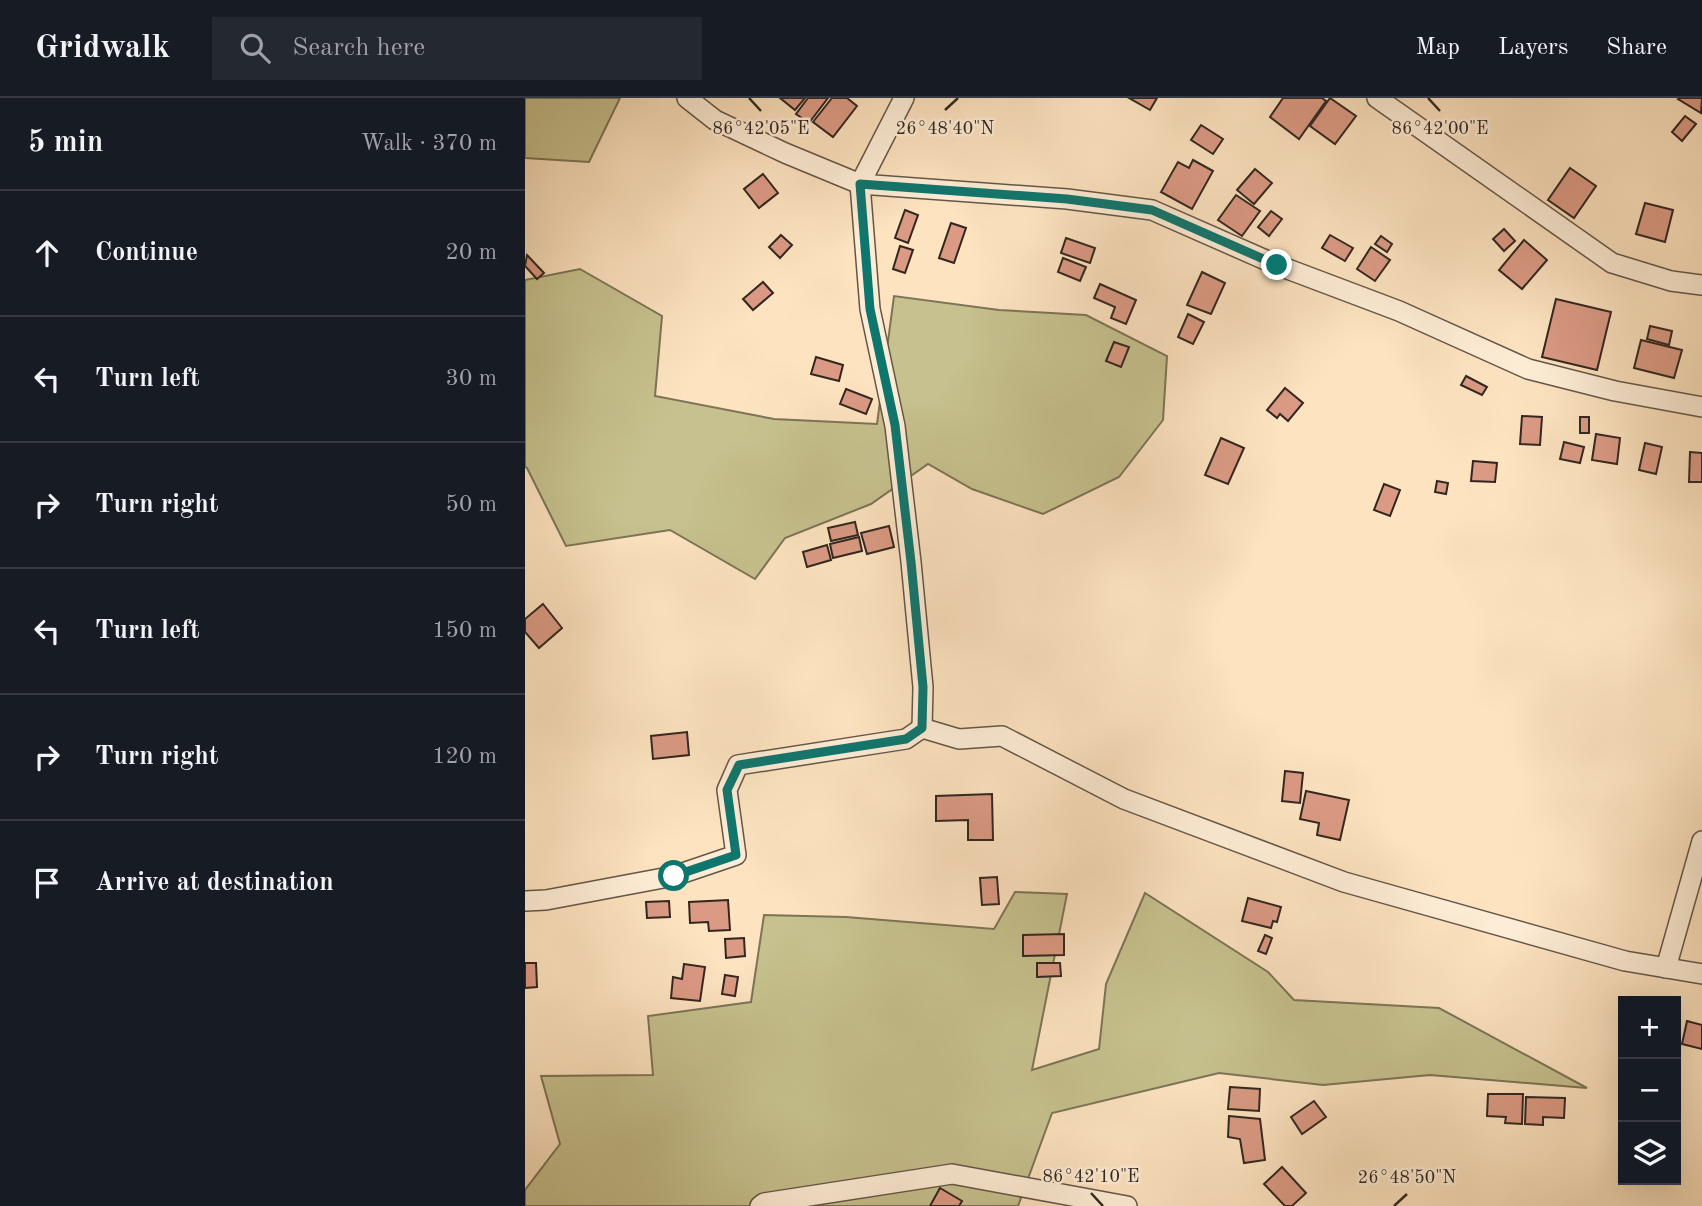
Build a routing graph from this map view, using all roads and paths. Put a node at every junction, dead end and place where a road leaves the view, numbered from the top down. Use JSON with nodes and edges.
{"nodes":[{"id":1,"x":687,"y":98,"type":"edge"},
{"id":2,"x":904,"y":98,"type":"edge"},
{"id":3,"x":1377,"y":98,"type":"edge"},
{"id":4,"x":860,"y":184,"type":"junction"},
{"id":5,"x":1702,"y":285,"type":"edge"},
{"id":6,"x":1702,"y":407,"type":"edge"},
{"id":7,"x":922,"y":728,"type":"junction"},
{"id":8,"x":1702,"y":841,"type":"edge"},
{"id":9,"x":525,"y":901,"type":"edge"},
{"id":10,"x":1666,"y":968,"type":"junction"},
{"id":11,"x":1702,"y":974,"type":"edge"},
{"id":12,"x":1070,"y":1201,"type":"edge"},
{"id":13,"x":760,"y":1206,"type":"edge"},
{"id":14,"x":1127,"y":1206,"type":"edge"}],
"edges":[{"from":1,"to":4,"type":"street"},
{"from":2,"to":4,"type":"street"},
{"from":3,"to":5,"type":"street"},
{"from":4,"to":6,"type":"street"},
{"from":4,"to":7,"type":"street"},
{"from":7,"to":9,"type":"street"},
{"from":7,"to":10,"type":"street"},
{"from":8,"to":10,"type":"street"},
{"from":10,"to":11,"type":"street"},
{"from":12,"to":13,"type":"street"},
{"from":12,"to":14,"type":"street"}]}
